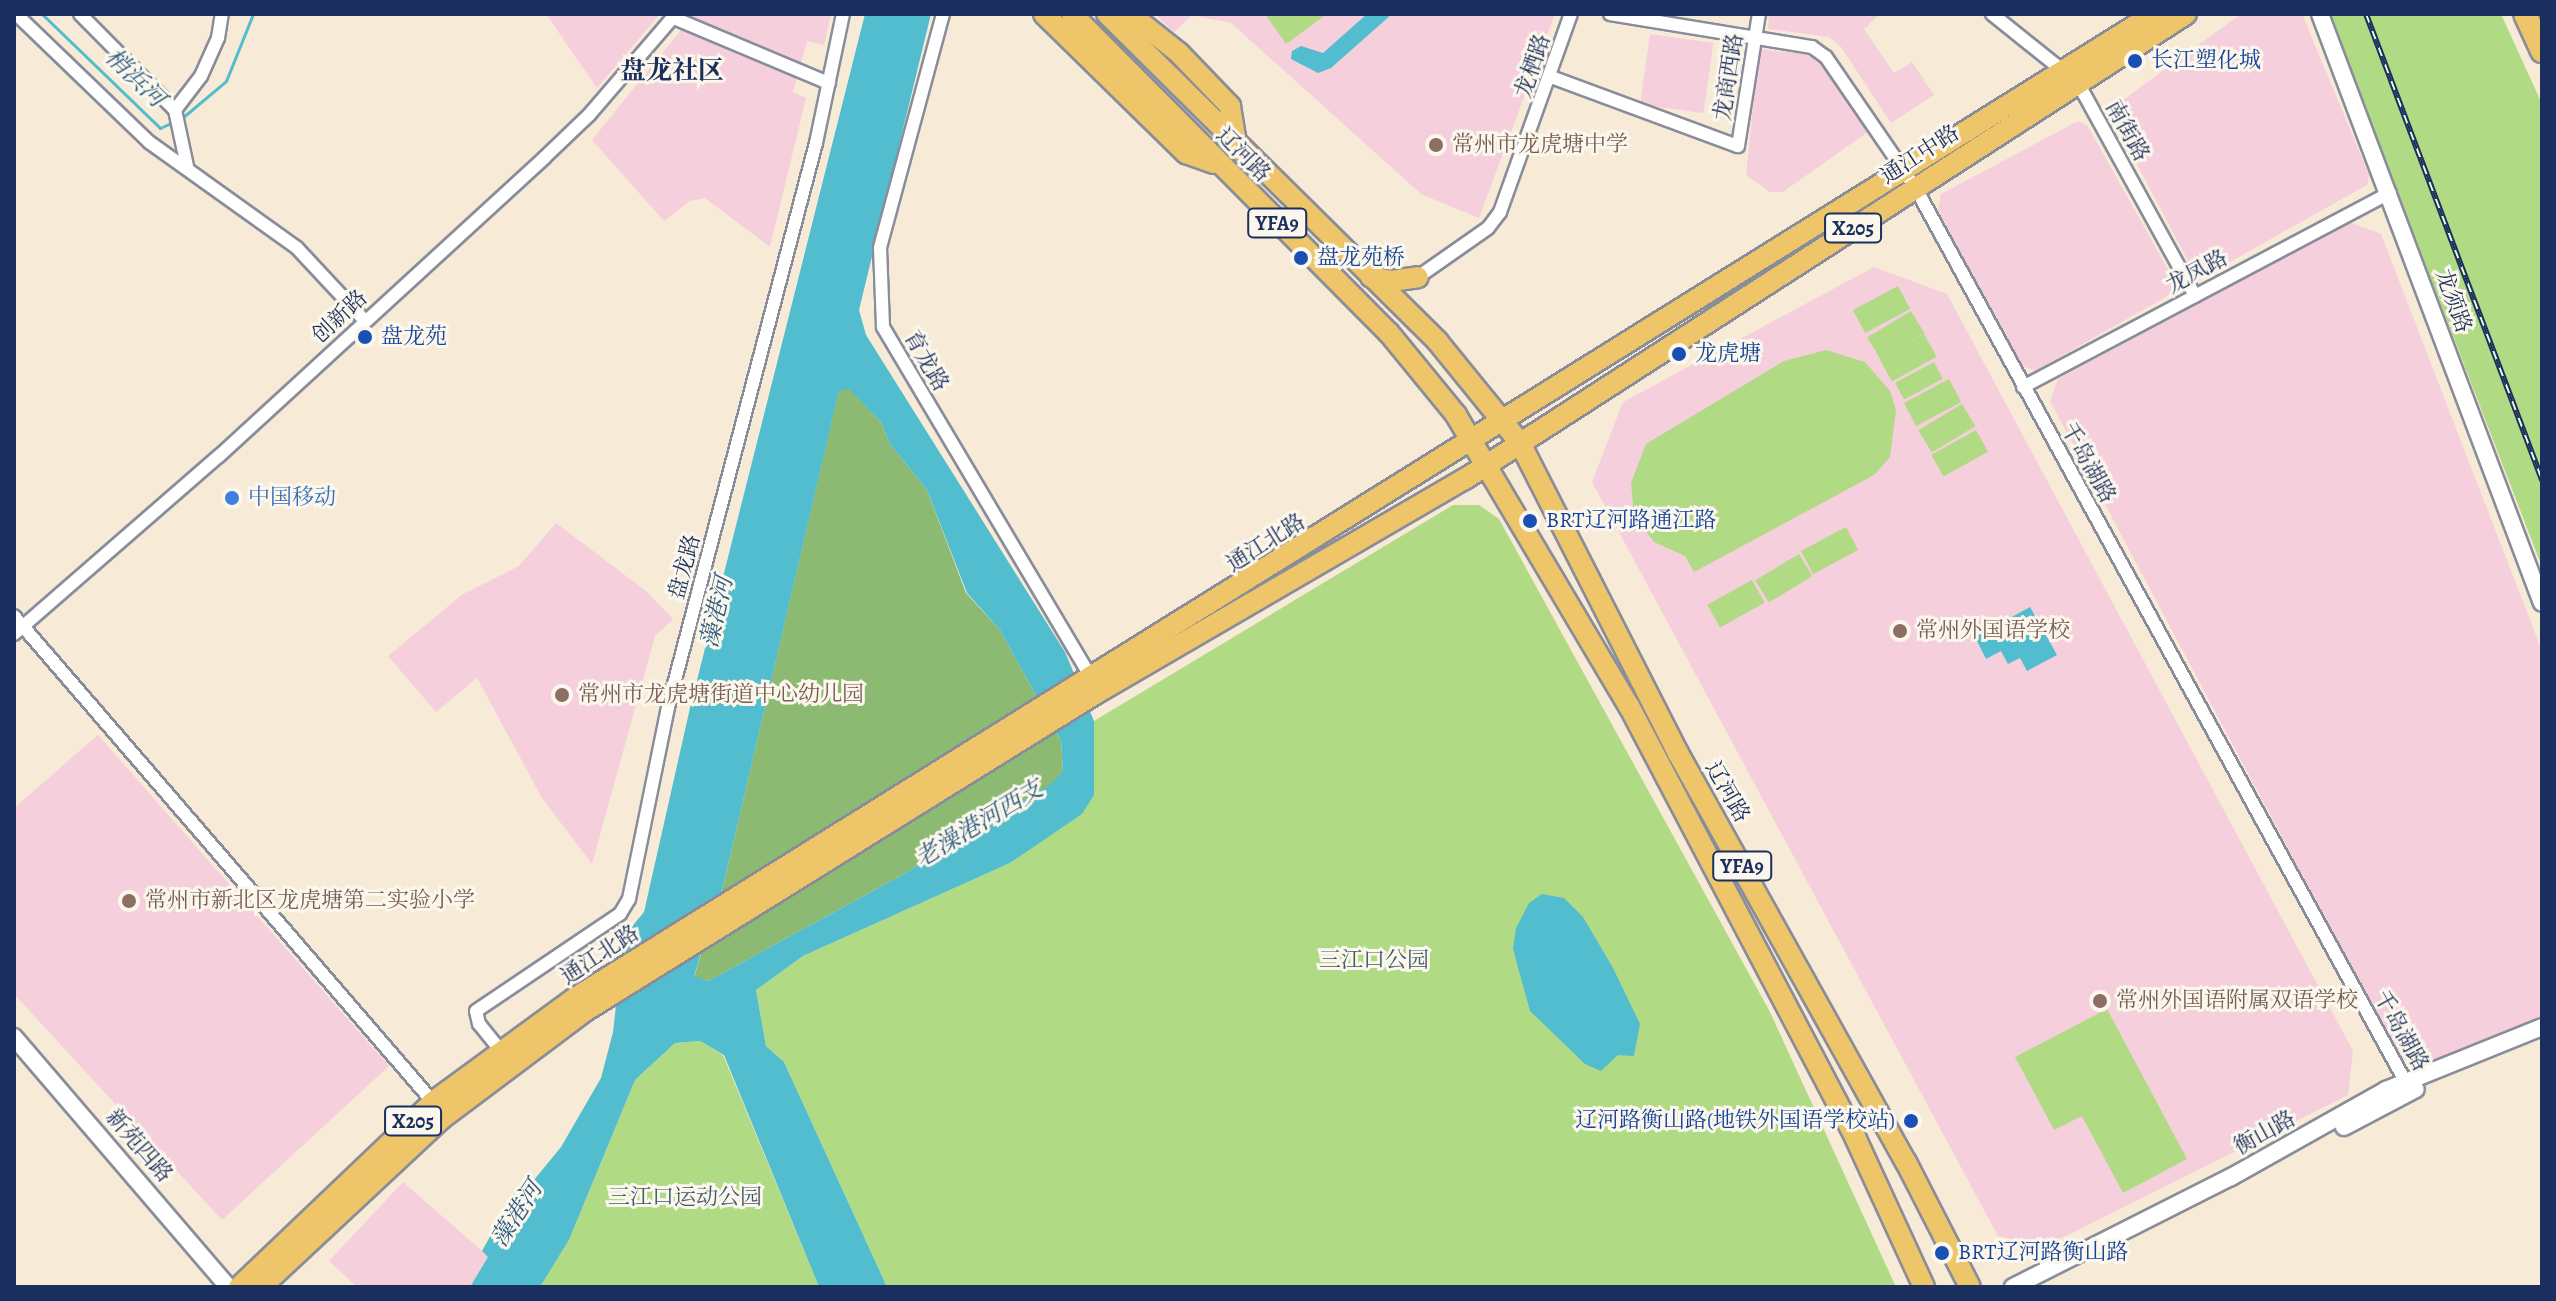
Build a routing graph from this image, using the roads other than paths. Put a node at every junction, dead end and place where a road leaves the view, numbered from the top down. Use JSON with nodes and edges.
{"nodes":[{"id":1,"x":16,"y":14,"type":"edge"},
{"id":2,"x":80,"y":14,"type":"edge"},
{"id":3,"x":222,"y":14,"type":"edge"},
{"id":4,"x":843,"y":14,"type":"edge"},
{"id":5,"x":943,"y":14,"type":"edge"},
{"id":6,"x":1044,"y":14,"type":"edge"},
{"id":7,"x":1072,"y":14,"type":"edge"},
{"id":8,"x":1107,"y":14,"type":"edge"},
{"id":9,"x":1130,"y":14,"type":"edge"},
{"id":10,"x":1571,"y":14,"type":"edge"},
{"id":11,"x":1610,"y":14,"type":"edge"},
{"id":12,"x":1759,"y":14,"type":"edge"},
{"id":13,"x":1992,"y":14,"type":"edge"},
{"id":14,"x":2154,"y":14,"type":"edge"},
{"id":15,"x":2186,"y":14,"type":"edge"},
{"id":16,"x":2320,"y":14,"type":"edge"},
{"id":17,"x":2525,"y":14,"type":"edge"},
{"id":18,"x":675,"y":16,"type":"edge"},
{"id":19,"x":1755,"y":40,"type":"junction"},
{"id":20,"x":2542,"y":51,"type":"edge"},
{"id":21,"x":1551,"y":77,"type":"junction"},
{"id":22,"x":2072,"y":77,"type":"junction"},
{"id":23,"x":829,"y":83,"type":"junction"},
{"id":24,"x":175,"y":112,"type":"junction"},
{"id":25,"x":1237,"y":149,"type":"junction"},
{"id":26,"x":1219,"y":165,"type":"junction"},
{"id":27,"x":187,"y":166,"type":"junction"},
{"id":28,"x":1910,"y":179,"type":"junction"},
{"id":29,"x":2390,"y":193,"type":"junction"},
{"id":30,"x":1370,"y":277,"type":"junction"},
{"id":31,"x":1418,"y":277,"type":"junction"},
{"id":32,"x":2195,"y":296,"type":"junction"},
{"id":33,"x":1412,"y":317,"type":"junction"},
{"id":34,"x":365,"y":321,"type":"junction"},
{"id":35,"x":2023,"y":387,"type":"junction"},
{"id":36,"x":1504,"y":419,"type":"junction"},
{"id":37,"x":1472,"y":441,"type":"junction"},
{"id":38,"x":1520,"y":443,"type":"junction"},
{"id":39,"x":1486,"y":465,"type":"junction"},
{"id":40,"x":2542,"y":603,"type":"edge"},
{"id":41,"x":17,"y":625,"type":"edge"},
{"id":42,"x":1093,"y":687,"type":"junction"},
{"id":43,"x":1032,"y":725,"type":"junction"},
{"id":44,"x":2542,"y":1027,"type":"edge"},
{"id":45,"x":14,"y":1037,"type":"edge"},
{"id":46,"x":2542,"y":1037,"type":"edge"},
{"id":47,"x":501,"y":1051,"type":"junction"},
{"id":48,"x":2408,"y":1087,"type":"junction"},
{"id":49,"x":433,"y":1102,"type":"junction"},
{"id":50,"x":228,"y":1287,"type":"edge"},
{"id":51,"x":239,"y":1287,"type":"edge"},
{"id":52,"x":261,"y":1287,"type":"edge"},
{"id":53,"x":1924,"y":1287,"type":"edge"},
{"id":54,"x":1970,"y":1287,"type":"edge"},
{"id":55,"x":2013,"y":1287,"type":"edge"},
{"id":56,"x":2034,"y":1287,"type":"edge"}],
"edges":[{"from":1,"to":27,"type":"street"},
{"from":2,"to":24,"type":"street"},
{"from":3,"to":24,"type":"street"},
{"from":4,"to":23,"type":"street","name":"盘龙路"},
{"from":5,"to":42,"type":"street","name":"育龙路"},
{"from":6,"to":26,"type":"main road"},
{"from":7,"to":26,"type":"main road","name":"辽河路","number":"YFA9"},
{"from":8,"to":25,"type":"main road","name":"辽河路","number":"YFA9"},
{"from":9,"to":25,"type":"main road"},
{"from":10,"to":21,"type":"street","name":"龙栖路"},
{"from":11,"to":19,"type":"street","name":"千岛湖路"},
{"from":12,"to":19,"type":"street","name":"龙商西路"},
{"from":13,"to":22,"type":"street","name":"南街路"},
{"from":14,"to":22,"type":"main road","name":"通江中路","number":"X205"},
{"from":15,"to":22,"type":"main road","name":"通江中路","number":"X205"},
{"from":16,"to":29,"type":"street","name":"龙须路"},
{"from":17,"to":20,"type":"highway"},
{"from":18,"to":23,"type":"street"},
{"from":18,"to":34,"type":"street","name":"创新路"},
{"from":19,"to":21,"type":"street","name":"龙商西路"},
{"from":19,"to":28,"type":"street","name":"千岛湖路"},
{"from":21,"to":31,"type":"street","name":"龙栖路"},
{"from":22,"to":28,"type":"main road","name":"通江中路","number":"X205"},
{"from":22,"to":32,"type":"street","name":"南街路"},
{"from":23,"to":47,"type":"street","name":"盘龙路"},
{"from":24,"to":27,"type":"street"},
{"from":25,"to":30,"type":"main road","name":"辽河路","number":"YFA9"},
{"from":26,"to":37,"type":"main road","name":"辽河路","number":"YFA9"},
{"from":27,"to":34,"type":"street"},
{"from":28,"to":35,"type":"street","name":"千岛湖路"},
{"from":28,"to":36,"type":"main road","name":"通江中路","number":"X205"},
{"from":28,"to":38,"type":"main road","name":"通江中路","number":"X205"},
{"from":29,"to":32,"type":"street","name":"龙凤路"},
{"from":29,"to":40,"type":"street","name":"龙须路"},
{"from":30,"to":31,"type":"main road"},
{"from":30,"to":33,"type":"main road","name":"辽河路","number":"YFA9"},
{"from":31,"to":33,"type":"main road"},
{"from":32,"to":35,"type":"street","name":"龙凤路"},
{"from":33,"to":36,"type":"main road","name":"辽河路","number":"YFA9"},
{"from":34,"to":41,"type":"street","name":"创新路"},
{"from":35,"to":48,"type":"street","name":"千岛湖路"},
{"from":36,"to":37,"type":"main road","name":"通江中路"},
{"from":36,"to":38,"type":"main road","number":"YFA9"},
{"from":37,"to":39,"type":"main road","number":"YFA9"},
{"from":37,"to":42,"type":"main road","name":"通江北路"},
{"from":38,"to":39,"type":"main road","name":"通江中路"},
{"from":38,"to":54,"type":"main road","name":"辽河路","number":"YFA9"},
{"from":39,"to":42,"type":"main road","name":"通江北路"},
{"from":39,"to":53,"type":"main road","name":"辽河路","number":"YFA9"},
{"from":41,"to":49,"type":"street"},
{"from":42,"to":43,"type":"main road"},
{"from":43,"to":47,"type":"main road","name":"通江北路","number":"X205"},
{"from":43,"to":52,"type":"main road","name":"通江北路","number":"X205"},
{"from":44,"to":48,"type":"street","name":"衡山路"},
{"from":45,"to":50,"type":"street","name":"新苑四路"},
{"from":46,"to":48,"type":"street","name":"衡山路"},
{"from":47,"to":49,"type":"main road","name":"通江北路","number":"X205"},
{"from":48,"to":55,"type":"street","name":"衡山路"},
{"from":48,"to":56,"type":"street","name":"衡山路"},
{"from":49,"to":51,"type":"main road","name":"通江北路","number":"X205"}]}
